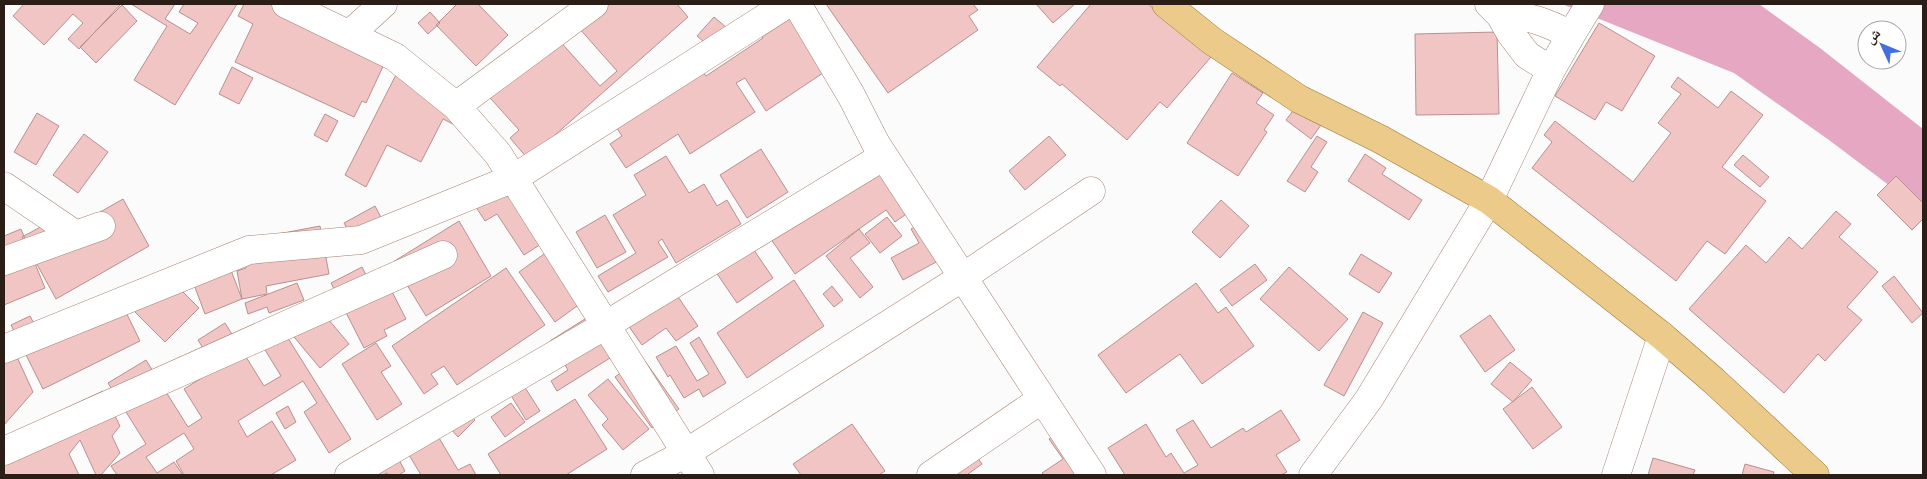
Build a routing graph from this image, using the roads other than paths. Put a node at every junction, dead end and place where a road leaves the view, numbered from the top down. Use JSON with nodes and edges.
{"nodes":[{"id":1,"x":286,"y":4,"type":"edge"},
{"id":2,"x":384,"y":4,"type":"edge"},
{"id":3,"x":594,"y":4,"type":"edge"},
{"id":4,"x":787,"y":4,"type":"edge"},
{"id":5,"x":797,"y":4,"type":"edge"},
{"id":6,"x":1166,"y":4,"type":"edge"},
{"id":7,"x":1494,"y":9,"type":"edge"},
{"id":8,"x":1581,"y":18,"type":"edge"},
{"id":9,"x":350,"y":34,"type":"junction"},
{"id":10,"x":1551,"y":70,"type":"junction"},
{"id":11,"x":456,"y":106,"type":"junction"},
{"id":12,"x":884,"y":156,"type":"junction"},
{"id":13,"x":514,"y":178,"type":"junction"},
{"id":14,"x":4,"y":186,"type":"edge"},
{"id":15,"x":1091,"y":191,"type":"dead end"},
{"id":16,"x":1489,"y":200,"type":"junction"},
{"id":17,"x":102,"y":226,"type":"dead end"},
{"id":18,"x":76,"y":235,"type":"junction"},
{"id":19,"x":443,"y":255,"type":"dead end"},
{"id":20,"x":4,"y":260,"type":"edge"},
{"id":21,"x":963,"y":277,"type":"junction"},
{"id":22,"x":606,"y":325,"type":"junction"},
{"id":23,"x":1662,"y":336,"type":"junction"},
{"id":24,"x":4,"y":349,"type":"edge"},
{"id":25,"x":1042,"y":399,"type":"junction"},
{"id":26,"x":4,"y":451,"type":"edge"},
{"id":27,"x":693,"y":464,"type":"edge"},
{"id":28,"x":1316,"y":474,"type":"edge"},
{"id":29,"x":349,"y":475,"type":"edge"},
{"id":30,"x":645,"y":475,"type":"edge"},
{"id":31,"x":931,"y":475,"type":"edge"},
{"id":32,"x":1092,"y":475,"type":"edge"},
{"id":33,"x":1616,"y":475,"type":"edge"},
{"id":34,"x":1815,"y":475,"type":"edge"}],
"edges":[{"from":1,"to":9,"type":"street"},
{"from":2,"to":9,"type":"street"},
{"from":3,"to":11,"type":"street"},
{"from":4,"to":13,"type":"street"},
{"from":5,"to":12,"type":"street"},
{"from":6,"to":16,"type":"main road"},
{"from":7,"to":8,"type":"street"},
{"from":7,"to":10,"type":"street"},
{"from":8,"to":10,"type":"street"},
{"from":9,"to":11,"type":"street"},
{"from":10,"to":16,"type":"street"},
{"from":11,"to":13,"type":"street"},
{"from":12,"to":21,"type":"street"},
{"from":12,"to":22,"type":"street"},
{"from":13,"to":22,"type":"street"},
{"from":13,"to":24,"type":"street"},
{"from":14,"to":18,"type":"street"},
{"from":15,"to":21,"type":"street"},
{"from":16,"to":23,"type":"main road"},
{"from":16,"to":28,"type":"street"},
{"from":17,"to":18,"type":"street"},
{"from":18,"to":20,"type":"street"},
{"from":19,"to":26,"type":"street"},
{"from":21,"to":25,"type":"street"},
{"from":21,"to":27,"type":"street"},
{"from":22,"to":27,"type":"street"},
{"from":22,"to":29,"type":"street"},
{"from":23,"to":33,"type":"street"},
{"from":23,"to":34,"type":"main road"},
{"from":25,"to":31,"type":"street"},
{"from":25,"to":32,"type":"street"},
{"from":27,"to":30,"type":"street"}]}
